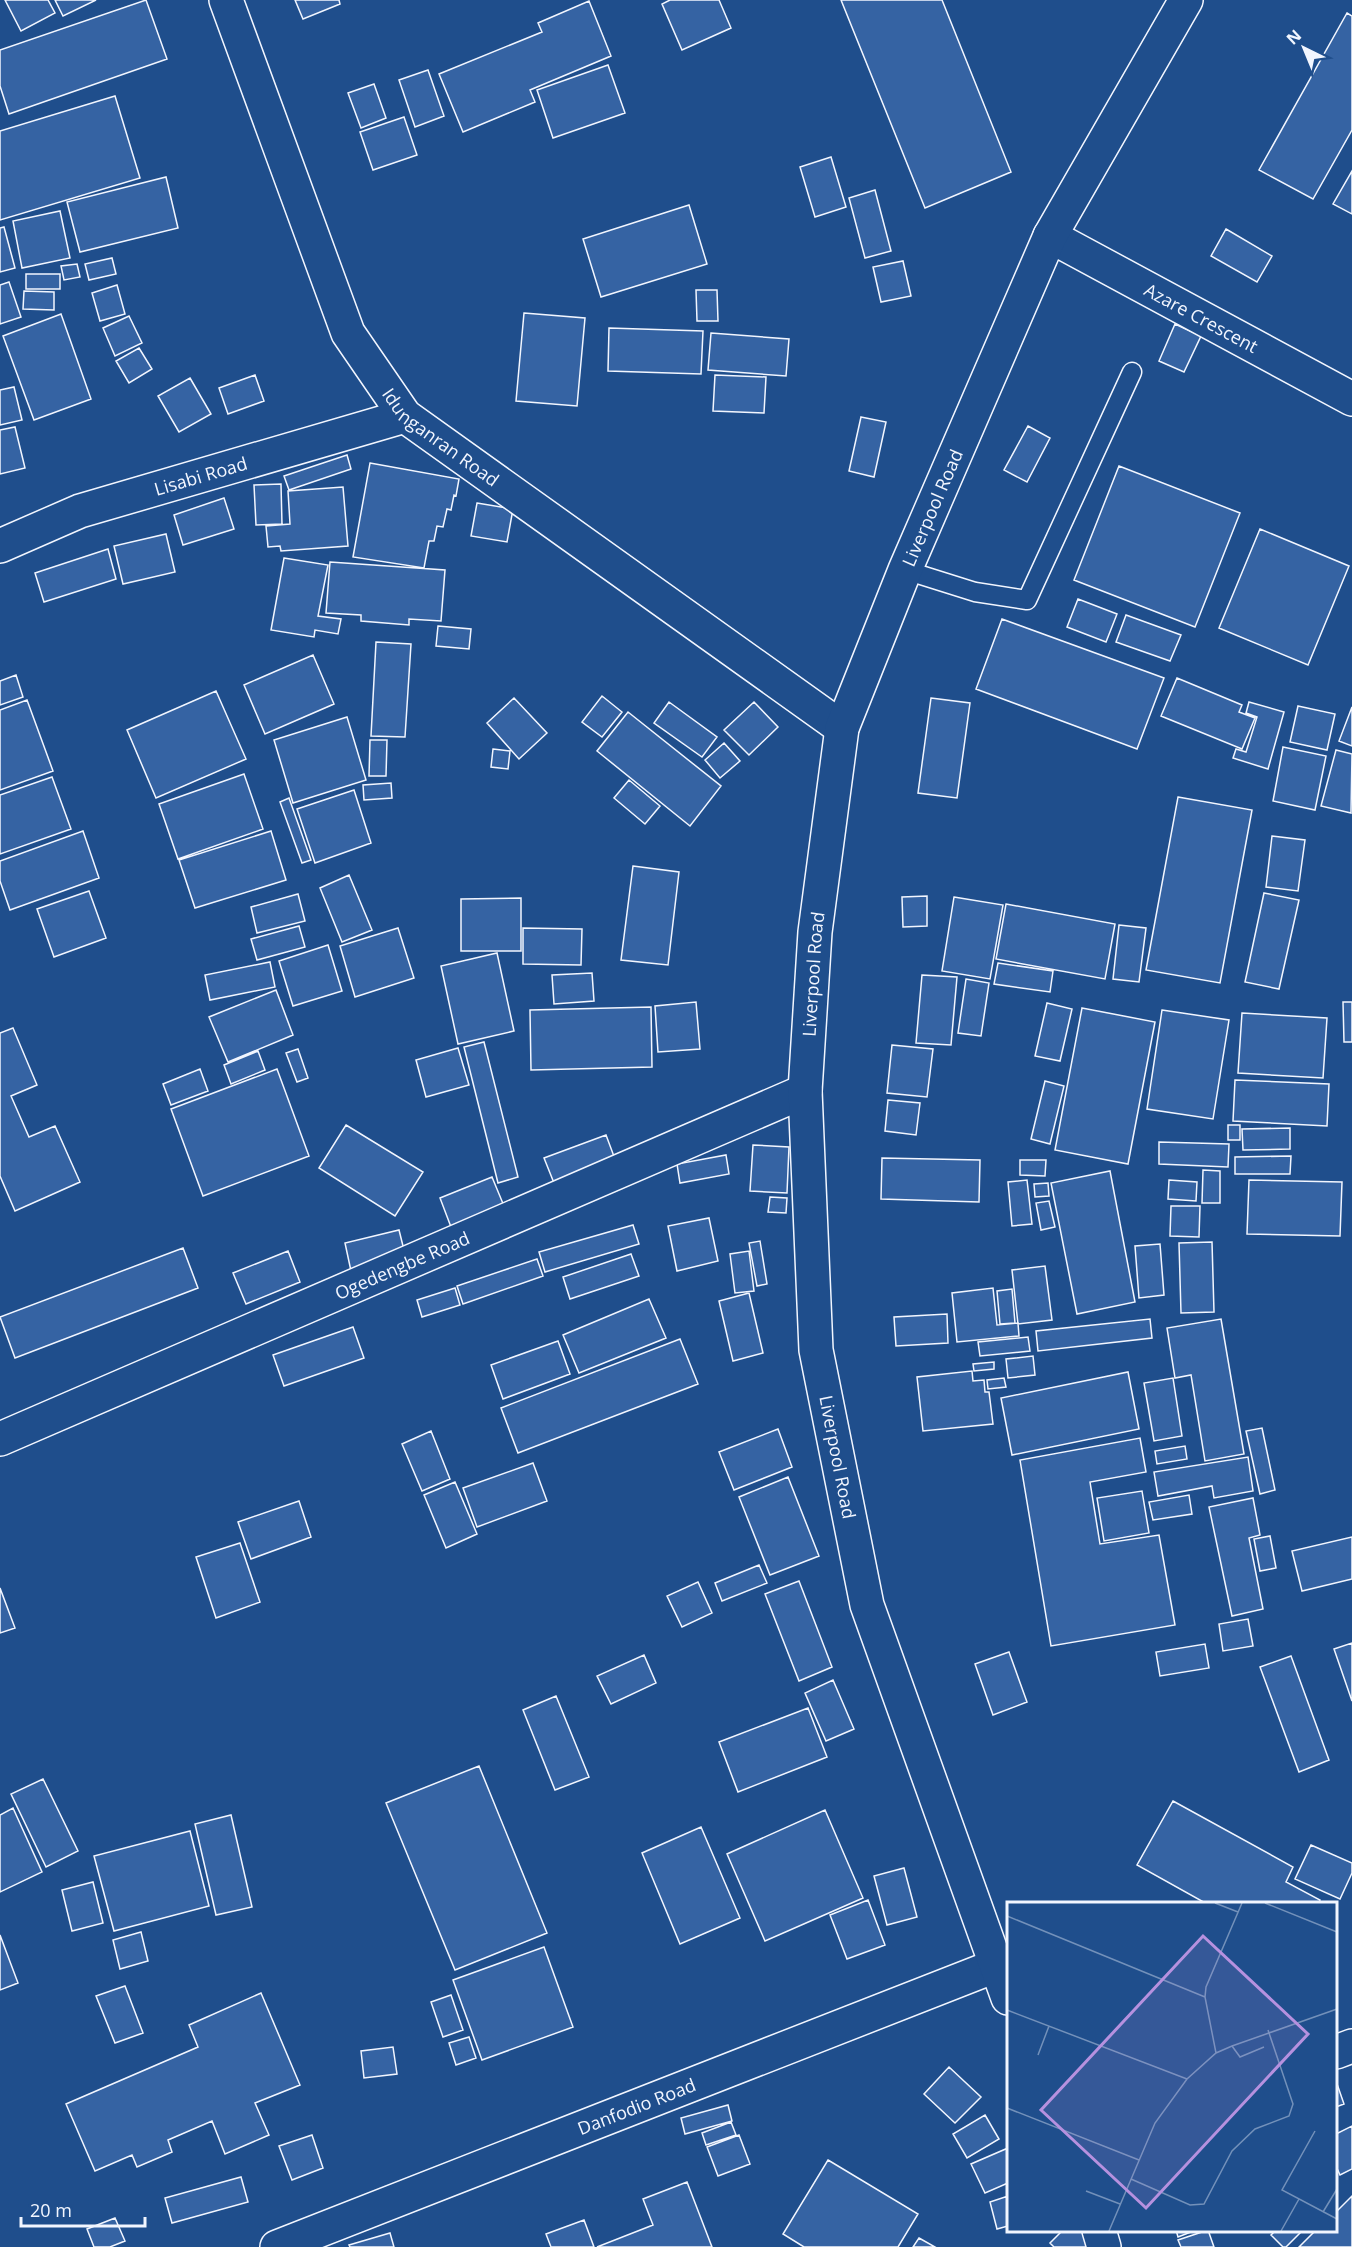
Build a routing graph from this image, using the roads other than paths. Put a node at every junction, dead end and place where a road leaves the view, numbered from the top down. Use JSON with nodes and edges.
{"nodes":[{"id":1,"x":226,"y":0,"type":"edge"},
{"id":2,"x":1186,"y":0,"type":"edge"},
{"id":3,"x":1050,"y":237,"type":"junction"},
{"id":4,"x":1132,"y":372,"type":"dead end"},
{"id":5,"x":1352,"y":399,"type":"edge"},
{"id":6,"x":405,"y":416,"type":"junction"},
{"id":7,"x":0,"y":546,"type":"edge"},
{"id":8,"x":906,"y":570,"type":"junction"},
{"id":9,"x":842,"y":728,"type":"junction"},
{"id":10,"x":805,"y":1091,"type":"junction"},
{"id":11,"x":0,"y":1439,"type":"edge"},
{"id":12,"x":996,"y":1966,"type":"junction"},
{"id":13,"x":1007,"y":1995,"type":"edge"},
{"id":14,"x":1352,"y":2046,"type":"edge"},
{"id":15,"x":1337,"y":2051,"type":"edge"},
{"id":16,"x":1100,"y":2232,"type":"edge"},
{"id":17,"x":277,"y":2247,"type":"edge"},
{"id":18,"x":1104,"y":2247,"type":"edge"}],
"edges":[{"from":1,"to":6,"type":"street","name":"Idunganran Road"},
{"from":2,"to":3,"type":"street","name":"Liverpool Road"},
{"from":3,"to":5,"type":"street","name":"Azare Crescent"},
{"from":3,"to":8,"type":"street","name":"Liverpool Road"},
{"from":4,"to":8,"type":"lane"},
{"from":6,"to":7,"type":"street","name":"Lisabi Road"},
{"from":6,"to":9,"type":"street","name":"Idunganran Road"},
{"from":8,"to":9,"type":"street","name":"Liverpool Road"},
{"from":9,"to":10,"type":"street","name":"Liverpool Road"},
{"from":10,"to":11,"type":"street","name":"Ogedengbe Road"},
{"from":10,"to":12,"type":"street","name":"Liverpool Road"},
{"from":12,"to":13,"type":"street","name":"Liverpool Road"},
{"from":12,"to":17,"type":"street","name":"Danfodio Road"},
{"from":14,"to":15,"type":"street"},
{"from":16,"to":18,"type":"street"}]}
